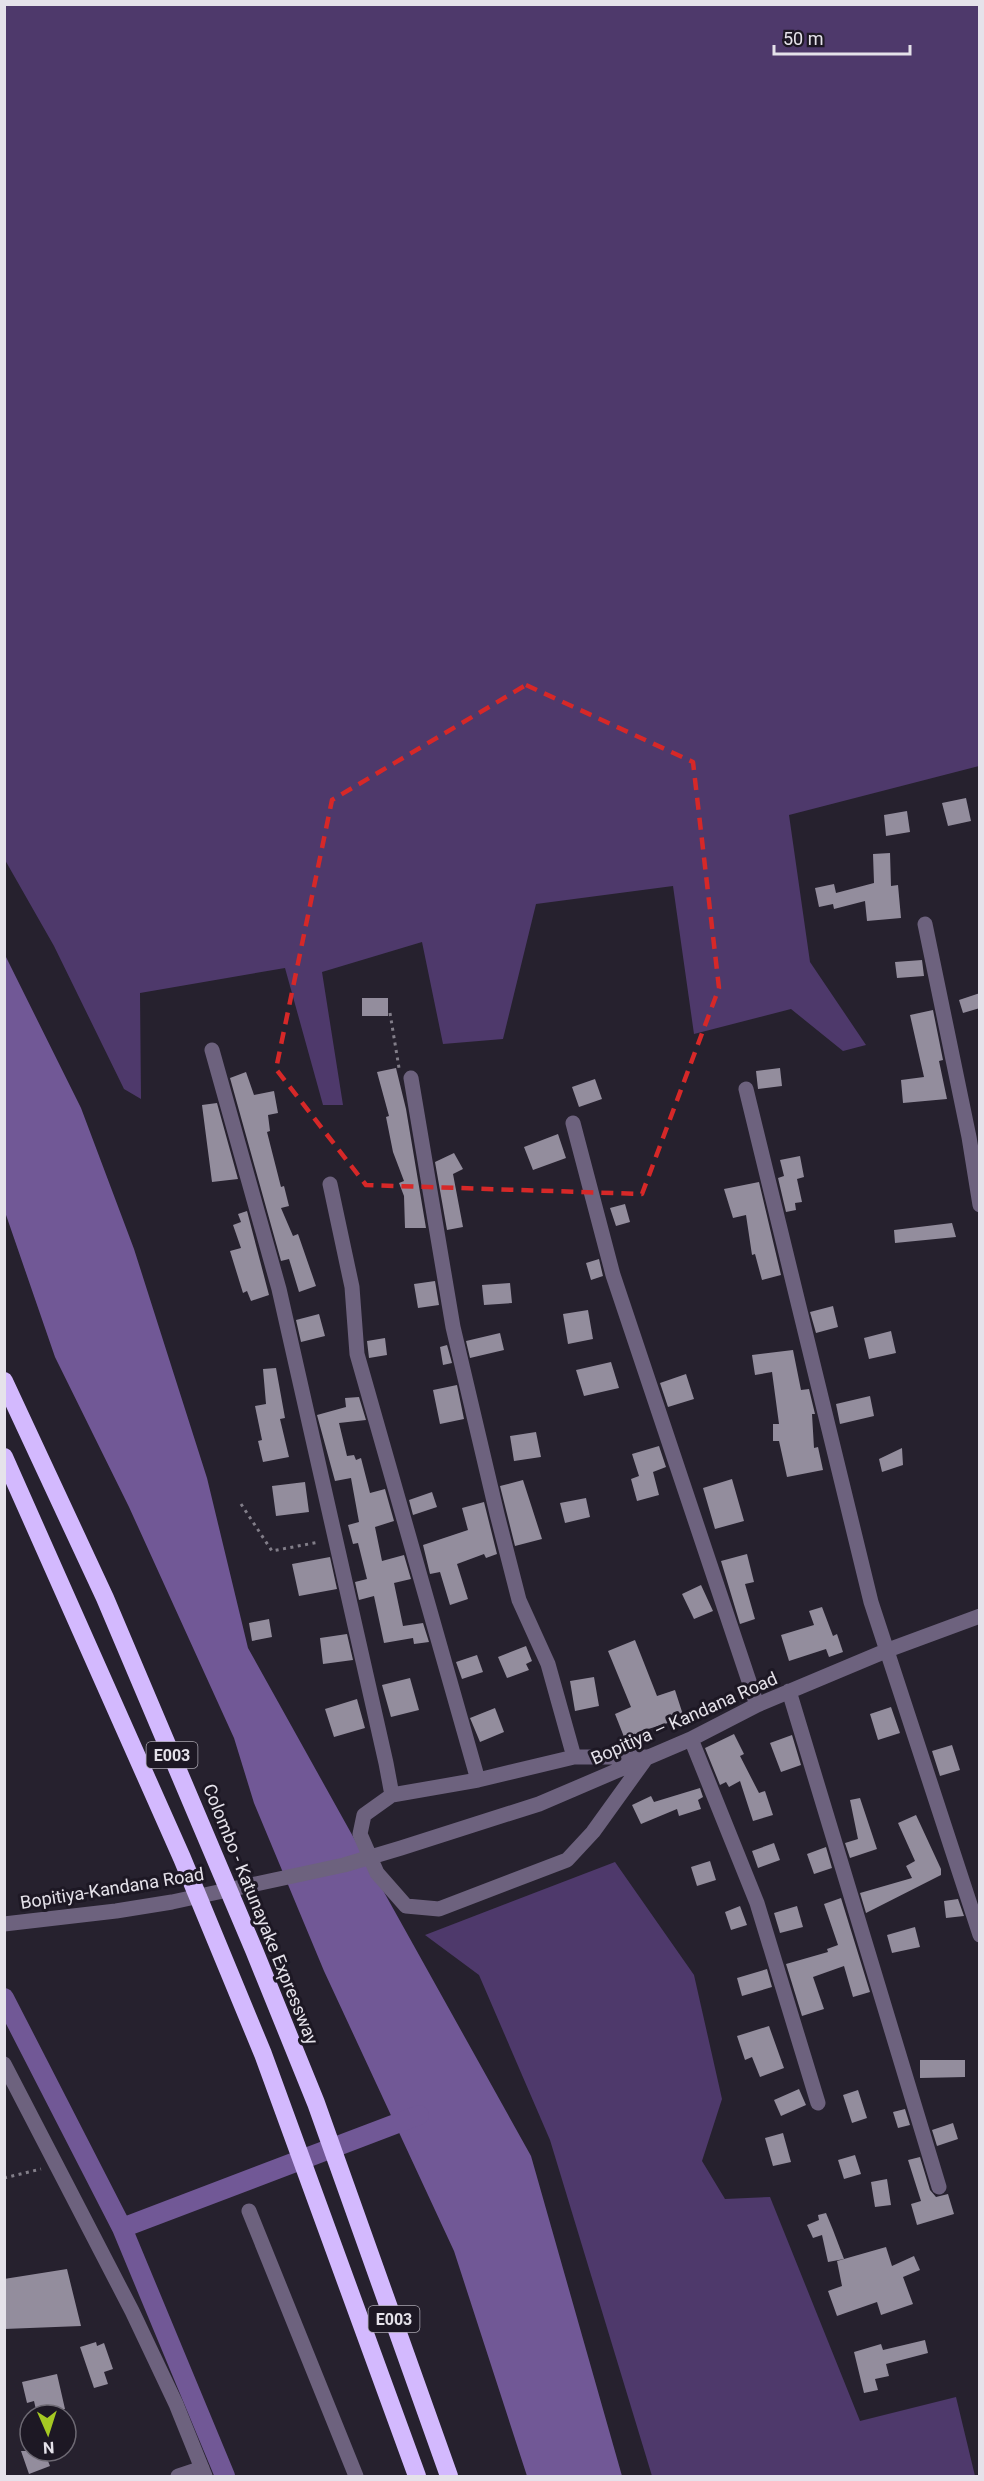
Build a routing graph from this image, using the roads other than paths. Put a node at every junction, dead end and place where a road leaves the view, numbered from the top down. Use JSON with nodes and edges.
{"nodes":[{"id":1,"x":925,"y":924,"type":"dead end"},
{"id":2,"x":212,"y":1050,"type":"dead end"},
{"id":3,"x":412,"y":1085,"type":"road end"},
{"id":4,"x":746,"y":1089,"type":"dead end"},
{"id":5,"x":573,"y":1123,"type":"dead end"},
{"id":6,"x":330,"y":1184,"type":"dead end"},
{"id":7,"x":980,"y":1205,"type":"edge"},
{"id":8,"x":4,"y":1381,"type":"edge"},
{"id":9,"x":4,"y":1457,"type":"edge"},
{"id":10,"x":980,"y":1616,"type":"edge"},
{"id":11,"x":888,"y":1650,"type":"junction"},
{"id":12,"x":789,"y":1691,"type":"junction"},
{"id":13,"x":757,"y":1705,"type":"junction"},
{"id":14,"x":691,"y":1739,"type":"junction"},
{"id":15,"x":574,"y":1757,"type":"junction"},
{"id":16,"x":647,"y":1757,"type":"junction"},
{"id":17,"x":478,"y":1780,"type":"junction"},
{"id":18,"x":392,"y":1795,"type":"junction"},
{"id":19,"x":401,"y":1848,"type":"joint"},
{"id":20,"x":4,"y":1924,"type":"edge"},
{"id":21,"x":980,"y":1935,"type":"edge"},
{"id":22,"x":4,"y":2064,"type":"edge"},
{"id":23,"x":818,"y":2103,"type":"dead end"},
{"id":24,"x":939,"y":2187,"type":"dead end"},
{"id":25,"x":249,"y":2211,"type":"dead end"},
{"id":26,"x":203,"y":2472,"type":"edge"},
{"id":27,"x":178,"y":2476,"type":"edge"},
{"id":28,"x":356,"y":2476,"type":"edge"},
{"id":29,"x":417,"y":2476,"type":"edge"},
{"id":30,"x":449,"y":2476,"type":"edge"}],
"edges":[{"from":1,"to":7,"type":"street"},
{"from":2,"to":18,"type":"street"},
{"from":3,"to":15,"type":"street"},
{"from":4,"to":11,"type":"street"},
{"from":5,"to":13,"type":"street"},
{"from":6,"to":17,"type":"street"},
{"from":8,"to":30,"type":"highway","name":"Colombo - Katunayake Expressway","number":"E003"},
{"from":9,"to":29,"type":"highway","number":"E003"},
{"from":10,"to":11,"type":"street","name":"Bopitiya – Kandana Road"},
{"from":11,"to":12,"type":"street","name":"Bopitiya – Kandana Road"},
{"from":11,"to":21,"type":"street"},
{"from":12,"to":13,"type":"street","name":"Bopitiya – Kandana Road"},
{"from":12,"to":24,"type":"street"},
{"from":13,"to":14,"type":"street","name":"Bopitiya – Kandana Road"},
{"from":14,"to":16,"type":"street","name":"Bopitiya – Kandana Road"},
{"from":14,"to":23,"type":"street"},
{"from":15,"to":16,"type":"street"},
{"from":15,"to":17,"type":"street"},
{"from":16,"to":18,"type":"street"},
{"from":16,"to":19,"type":"street","name":"Bopitiya – Kandana Road"},
{"from":17,"to":18,"type":"street"},
{"from":19,"to":20,"type":"street","name":"Bopitiya-Kandana Road"},
{"from":22,"to":26,"type":"street"},
{"from":25,"to":28,"type":"street"},
{"from":26,"to":27,"type":"street"}]}
